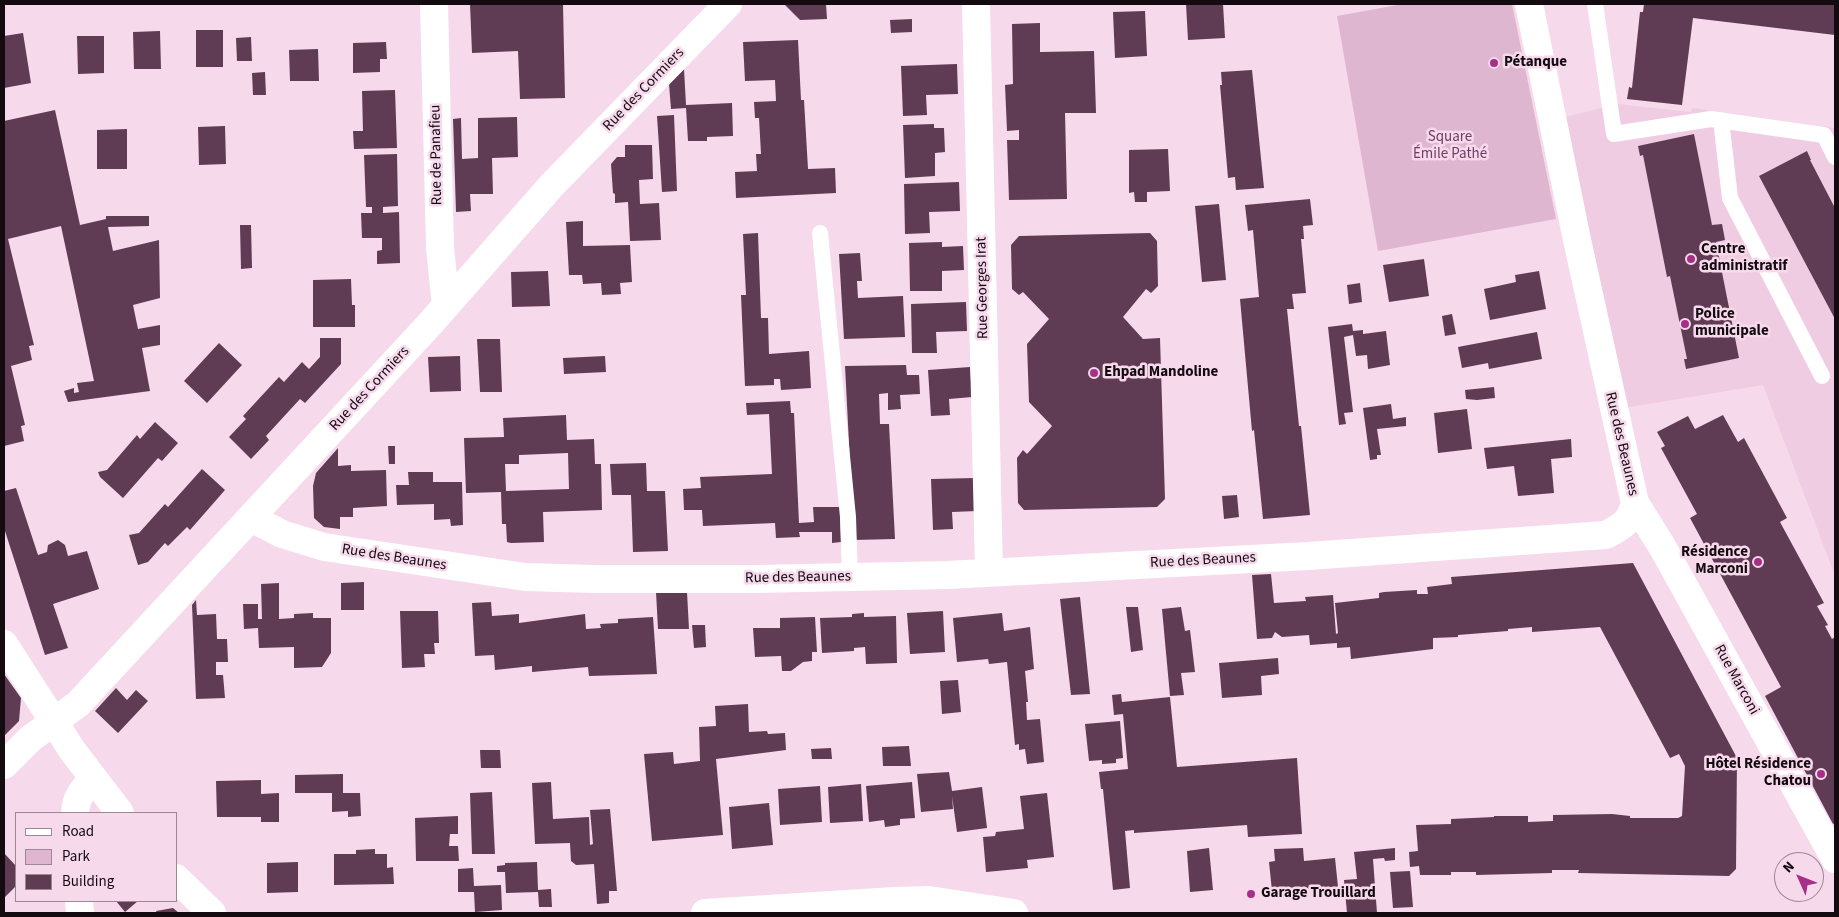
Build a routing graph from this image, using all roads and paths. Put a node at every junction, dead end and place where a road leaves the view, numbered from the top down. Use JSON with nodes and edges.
{"nodes":[{"id":1,"x":434,"y":4,"type":"edge"},
{"id":2,"x":728,"y":4,"type":"edge"},
{"id":3,"x":976,"y":4,"type":"edge"},
{"id":4,"x":1529,"y":4,"type":"edge"},
{"id":5,"x":1595,"y":4,"type":"edge"},
{"id":6,"x":1721,"y":120,"type":"junction"},
{"id":7,"x":1835,"y":157,"type":"edge"},
{"id":8,"x":820,"y":233,"type":"dead end"},
{"id":9,"x":446,"y":306,"type":"junction"},
{"id":10,"x":1822,"y":376,"type":"dead end"},
{"id":11,"x":1634,"y":503,"type":"junction"},
{"id":12,"x":251,"y":518,"type":"junction"},
{"id":13,"x":989,"y":572,"type":"junction"},
{"id":14,"x":850,"y":577,"type":"junction"},
{"id":15,"x":4,"y":644,"type":"edge"},
{"id":16,"x":54,"y":722,"type":"junction"},
{"id":17,"x":4,"y":764,"type":"edge"},
{"id":18,"x":94,"y":780,"type":"junction"},
{"id":19,"x":75,"y":812,"type":"edge"},
{"id":20,"x":119,"y":812,"type":"edge"},
{"id":21,"x":1835,"y":859,"type":"edge"},
{"id":22,"x":178,"y":880,"type":"edge"},
{"id":23,"x":212,"y":913,"type":"edge"},
{"id":24,"x":705,"y":913,"type":"edge"},
{"id":25,"x":1014,"y":913,"type":"edge"}],
"edges":[{"from":1,"to":9,"type":"street","name":"Rue de Panafieu"},
{"from":2,"to":9,"type":"street","name":"Rue des Cormiers"},
{"from":3,"to":13,"type":"street","name":"Rue Georges Irat"},
{"from":4,"to":11,"type":"street","name":"Rue des Beaunes"},
{"from":5,"to":6,"type":"lane"},
{"from":6,"to":7,"type":"lane"},
{"from":6,"to":10,"type":"lane"},
{"from":8,"to":14,"type":"lane"},
{"from":9,"to":12,"type":"street","name":"Rue des Cormiers"},
{"from":11,"to":13,"type":"street","name":"Rue des Beaunes"},
{"from":11,"to":21,"type":"street","name":"Rue Marconi"},
{"from":12,"to":14,"type":"street","name":"Rue des Beaunes"},
{"from":12,"to":16,"type":"street","name":"Rue des Cormiers"},
{"from":13,"to":14,"type":"street","name":"Rue des Beaunes"},
{"from":15,"to":16,"type":"street"},
{"from":16,"to":17,"type":"street","name":"Rue des Cormiers"},
{"from":16,"to":18,"type":"street"},
{"from":18,"to":19,"type":"street"},
{"from":18,"to":20,"type":"street"},
{"from":22,"to":23,"type":"street"},
{"from":24,"to":25,"type":"street"}]}
